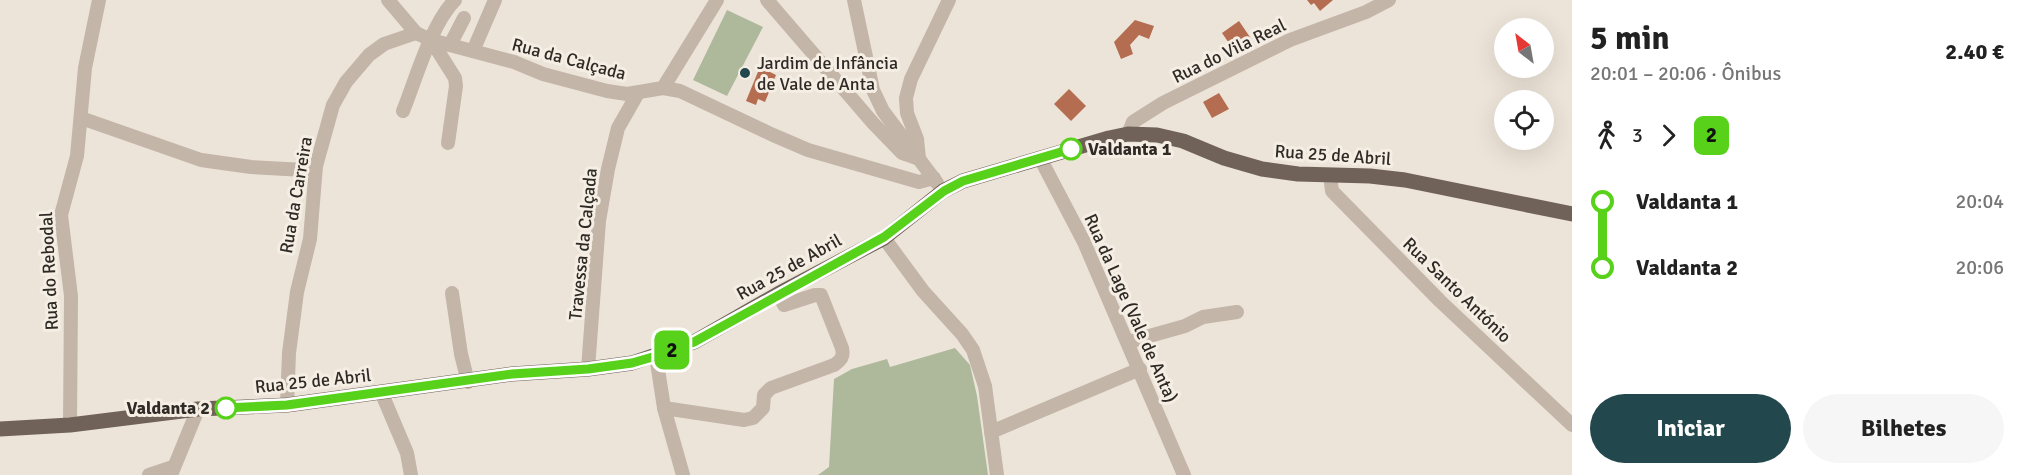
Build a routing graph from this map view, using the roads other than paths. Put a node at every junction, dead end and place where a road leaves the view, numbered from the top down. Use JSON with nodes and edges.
{"nodes":[{"id":1,"x":99,"y":0,"type":"edge"},
{"id":2,"x":389,"y":0,"type":"edge"},
{"id":3,"x":455,"y":0,"type":"edge"},
{"id":4,"x":495,"y":0,"type":"edge"},
{"id":5,"x":717,"y":0,"type":"edge"},
{"id":6,"x":767,"y":0,"type":"edge"},
{"id":7,"x":854,"y":0,"type":"edge"},
{"id":8,"x":1389,"y":0,"type":"edge"},
{"id":9,"x":945,"y":3,"type":"edge"},
{"id":10,"x":464,"y":18,"type":"dead end"},
{"id":11,"x":416,"y":33,"type":"junction"},
{"id":12,"x":431,"y":40,"type":"junction"},
{"id":13,"x":450,"y":45,"type":"junction"},
{"id":14,"x":473,"y":51,"type":"junction"},
{"id":15,"x":663,"y":88,"type":"junction"},
{"id":16,"x":638,"y":93,"type":"junction"},
{"id":17,"x":403,"y":111,"type":"dead end"},
{"id":18,"x":81,"y":118,"type":"junction"},
{"id":19,"x":1128,"y":134,"type":"junction"},
{"id":20,"x":448,"y":143,"type":"dead end"},
{"id":21,"x":1040,"y":158,"type":"junction"},
{"id":22,"x":919,"y":159,"type":"junction"},
{"id":23,"x":316,"y":166,"type":"junction"},
{"id":24,"x":1330,"y":175,"type":"junction"},
{"id":25,"x":933,"y":178,"type":"junction"},
{"id":26,"x":944,"y":191,"type":"junction"},
{"id":27,"x":1572,"y":214,"type":"edge"},
{"id":28,"x":884,"y":237,"type":"junction"},
{"id":29,"x":452,"y":293,"type":"dead end"},
{"id":30,"x":778,"y":294,"type":"junction"},
{"id":31,"x":1237,"y":312,"type":"dead end"},
{"id":32,"x":1128,"y":342,"type":"junction"},
{"id":33,"x":656,"y":356,"type":"junction"},
{"id":34,"x":588,"y":369,"type":"junction"},
{"id":35,"x":1140,"y":369,"type":"junction"},
{"id":36,"x":468,"y":382,"type":"junction"},
{"id":37,"x":382,"y":393,"type":"junction"},
{"id":38,"x":287,"y":405,"type":"junction"},
{"id":39,"x":664,"y":408,"type":"junction"},
{"id":40,"x":198,"y":409,"type":"junction"},
{"id":41,"x":70,"y":425,"type":"junction"},
{"id":42,"x":1572,"y":425,"type":"edge"},
{"id":43,"x":0,"y":429,"type":"edge"},
{"id":44,"x":991,"y":432,"type":"junction"},
{"id":45,"x":172,"y":471,"type":"edge"},
{"id":46,"x":149,"y":475,"type":"edge"},
{"id":47,"x":411,"y":475,"type":"edge"},
{"id":48,"x":683,"y":475,"type":"edge"},
{"id":49,"x":997,"y":475,"type":"edge"},
{"id":50,"x":1184,"y":475,"type":"edge"}],
"edges":[{"from":1,"to":18,"type":"street","name":"Rua do Rebodal"},
{"from":2,"to":11,"type":"street"},
{"from":3,"to":12,"type":"street"},
{"from":4,"to":14,"type":"street"},
{"from":5,"to":15,"type":"street"},
{"from":6,"to":22,"type":"street"},
{"from":7,"to":22,"type":"street"},
{"from":8,"to":19,"type":"street","name":"Rua do Vila Real"},
{"from":9,"to":22,"type":"street"},
{"from":10,"to":13,"type":"street"},
{"from":11,"to":12,"type":"street","name":"Rua da Calçada"},
{"from":11,"to":23,"type":"street","name":"Rua da Carreira"},
{"from":12,"to":13,"type":"street","name":"Rua da Calçada"},
{"from":12,"to":17,"type":"street"},
{"from":12,"to":20,"type":"street"},
{"from":13,"to":14,"type":"street","name":"Rua da Calçada"},
{"from":14,"to":16,"type":"street","name":"Rua da Calçada"},
{"from":15,"to":16,"type":"street","name":"Rua da Calçada"},
{"from":15,"to":25,"type":"street","name":"Rua da Calçada"},
{"from":16,"to":34,"type":"street","name":"Travessa da Calçada"},
{"from":18,"to":23,"type":"street"},
{"from":18,"to":41,"type":"street","name":"Rua do Rebodal"},
{"from":19,"to":21,"type":"main road","name":"Rua 25 de Abril"},
{"from":19,"to":24,"type":"main road","name":"Rua 25 de Abril"},
{"from":21,"to":26,"type":"main road","name":"Rua 25 de Abril"},
{"from":21,"to":32,"type":"street","name":"Rua da Lage (Vale de Anta)"},
{"from":22,"to":25,"type":"street"},
{"from":23,"to":38,"type":"street","name":"Rua da Carreira"},
{"from":24,"to":27,"type":"main road","name":"Rua 25 de Abril"},
{"from":24,"to":42,"type":"street","name":"Rua Santo António"},
{"from":25,"to":26,"type":"street"},
{"from":26,"to":28,"type":"main road","name":"Rua 25 de Abril"},
{"from":28,"to":30,"type":"main road","name":"Rua 25 de Abril"},
{"from":28,"to":44,"type":"street"},
{"from":29,"to":36,"type":"street"},
{"from":30,"to":33,"type":"main road","name":"Rua 25 de Abril"},
{"from":30,"to":39,"type":"street"},
{"from":31,"to":32,"type":"street"},
{"from":32,"to":35,"type":"street","name":"Rua da Lage (Vale de Anta)"},
{"from":33,"to":34,"type":"main road","name":"Rua 25 de Abril"},
{"from":33,"to":39,"type":"street"},
{"from":34,"to":36,"type":"main road","name":"Rua 25 de Abril"},
{"from":35,"to":44,"type":"street"},
{"from":35,"to":50,"type":"street","name":"Rua da Lage (Vale de Anta)"},
{"from":36,"to":37,"type":"main road","name":"Rua 25 de Abril"},
{"from":37,"to":38,"type":"main road","name":"Rua 25 de Abril"},
{"from":37,"to":47,"type":"street"},
{"from":38,"to":40,"type":"main road","name":"Rua 25 de Abril"},
{"from":39,"to":48,"type":"street"},
{"from":40,"to":41,"type":"main road","name":"Rua 25 de Abril"},
{"from":40,"to":45,"type":"street"},
{"from":41,"to":43,"type":"main road","name":"Rua 25 de Abril"},
{"from":44,"to":49,"type":"street"},
{"from":45,"to":46,"type":"street"}]}
